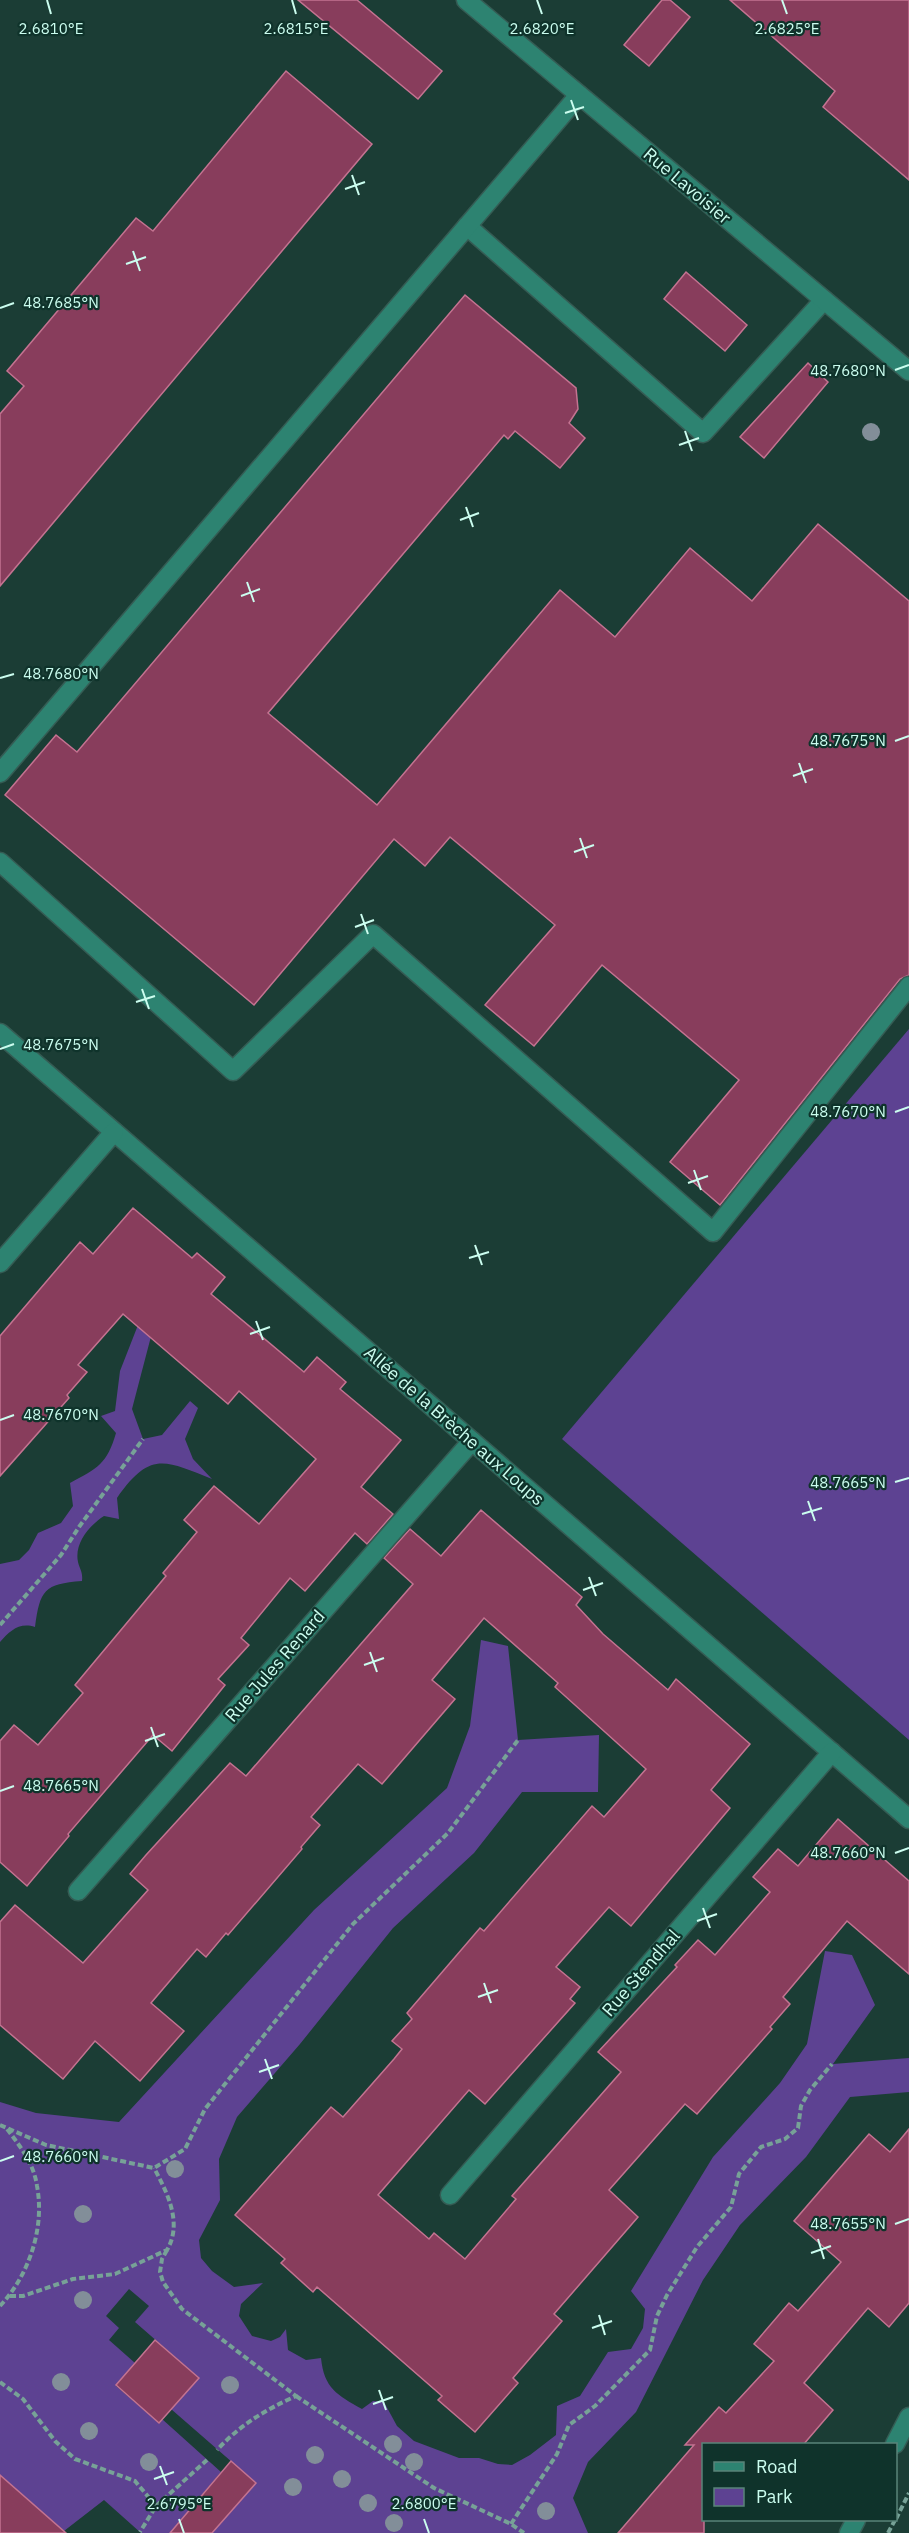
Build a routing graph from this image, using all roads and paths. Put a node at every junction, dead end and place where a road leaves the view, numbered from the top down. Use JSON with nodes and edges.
{"nodes":[{"id":1,"x":466,"y":0,"type":"edge"},
{"id":2,"x":579,"y":95,"type":"junction"},
{"id":3,"x":467,"y":226,"type":"junction"},
{"id":4,"x":824,"y":300,"type":"junction"},
{"id":5,"x":909,"y":371,"type":"edge"},
{"id":6,"x":0,"y":773,"type":"edge"},
{"id":7,"x":0,"y":862,"type":"edge"},
{"id":8,"x":909,"y":986,"type":"edge"},
{"id":9,"x":0,"y":1033,"type":"edge"},
{"id":10,"x":114,"y":1132,"type":"junction"},
{"id":11,"x":0,"y":1263,"type":"edge"},
{"id":12,"x":143,"y":1440,"type":"dead end"},
{"id":13,"x":472,"y":1441,"type":"junction"},
{"id":14,"x":0,"y":1625,"type":"edge"},
{"id":15,"x":518,"y":1740,"type":"dead end"},
{"id":16,"x":832,"y":1752,"type":"junction"},
{"id":17,"x":909,"y":1819,"type":"edge"},
{"id":18,"x":78,"y":1891,"type":"dead end"},
{"id":19,"x":832,"y":2064,"type":"dead end"},
{"id":20,"x":0,"y":2125,"type":"edge"},
{"id":21,"x":7,"y":2128,"type":"junction"},
{"id":22,"x":154,"y":2168,"type":"junction"},
{"id":23,"x":450,"y":2195,"type":"dead end"},
{"id":24,"x":167,"y":2250,"type":"junction"},
{"id":25,"x":10,"y":2296,"type":"junction"},
{"id":26,"x":0,"y":2306,"type":"edge"},
{"id":27,"x":0,"y":2382,"type":"edge"},
{"id":28,"x":296,"y":2396,"type":"junction"},
{"id":29,"x":909,"y":2417,"type":"edge"},
{"id":30,"x":896,"y":2443,"type":"edge"},
{"id":31,"x":217,"y":2450,"type":"dead end"},
{"id":32,"x":207,"y":2460,"type":"dead end"},
{"id":33,"x":909,"y":2493,"type":"edge"},
{"id":34,"x":156,"y":2506,"type":"junction"},
{"id":35,"x":897,"y":2515,"type":"edge"},
{"id":36,"x":511,"y":2524,"type":"junction"},
{"id":37,"x":140,"y":2532,"type":"edge"},
{"id":38,"x":524,"y":2533,"type":"edge"}],
"edges":[{"from":1,"to":2,"type":"street","name":"Rue Lavoisier"},
{"from":2,"to":3,"type":"street"},
{"from":2,"to":4,"type":"street","name":"Rue Lavoisier"},
{"from":3,"to":4,"type":"street"},
{"from":3,"to":6,"type":"street"},
{"from":4,"to":5,"type":"street","name":"Rue Lavoisier"},
{"from":7,"to":8,"type":"street"},
{"from":9,"to":10,"type":"street","name":"Allée de la Brèche aux Loups"},
{"from":10,"to":11,"type":"street"},
{"from":10,"to":13,"type":"street","name":"Allée de la Brèche aux Loups"},
{"from":12,"to":14,"type":"path"},
{"from":13,"to":16,"type":"street","name":"Allée de la Brèche aux Loups"},
{"from":13,"to":18,"type":"street","name":"Rue Jules Renard"},
{"from":15,"to":22,"type":"path"},
{"from":16,"to":17,"type":"street","name":"Allée de la Brèche aux Loups"},
{"from":16,"to":23,"type":"street","name":"Rue Stendhal"},
{"from":19,"to":36,"type":"path"},
{"from":20,"to":21,"type":"path"},
{"from":21,"to":22,"type":"path"},
{"from":21,"to":25,"type":"path"},
{"from":22,"to":24,"type":"path"},
{"from":24,"to":25,"type":"path"},
{"from":24,"to":28,"type":"path"},
{"from":25,"to":26,"type":"path"},
{"from":27,"to":34,"type":"path"},
{"from":28,"to":31,"type":"path"},
{"from":28,"to":36,"type":"path"},
{"from":29,"to":30,"type":"street"},
{"from":32,"to":34,"type":"path"},
{"from":33,"to":35,"type":"path"},
{"from":34,"to":37,"type":"path"},
{"from":36,"to":38,"type":"path"}]}
